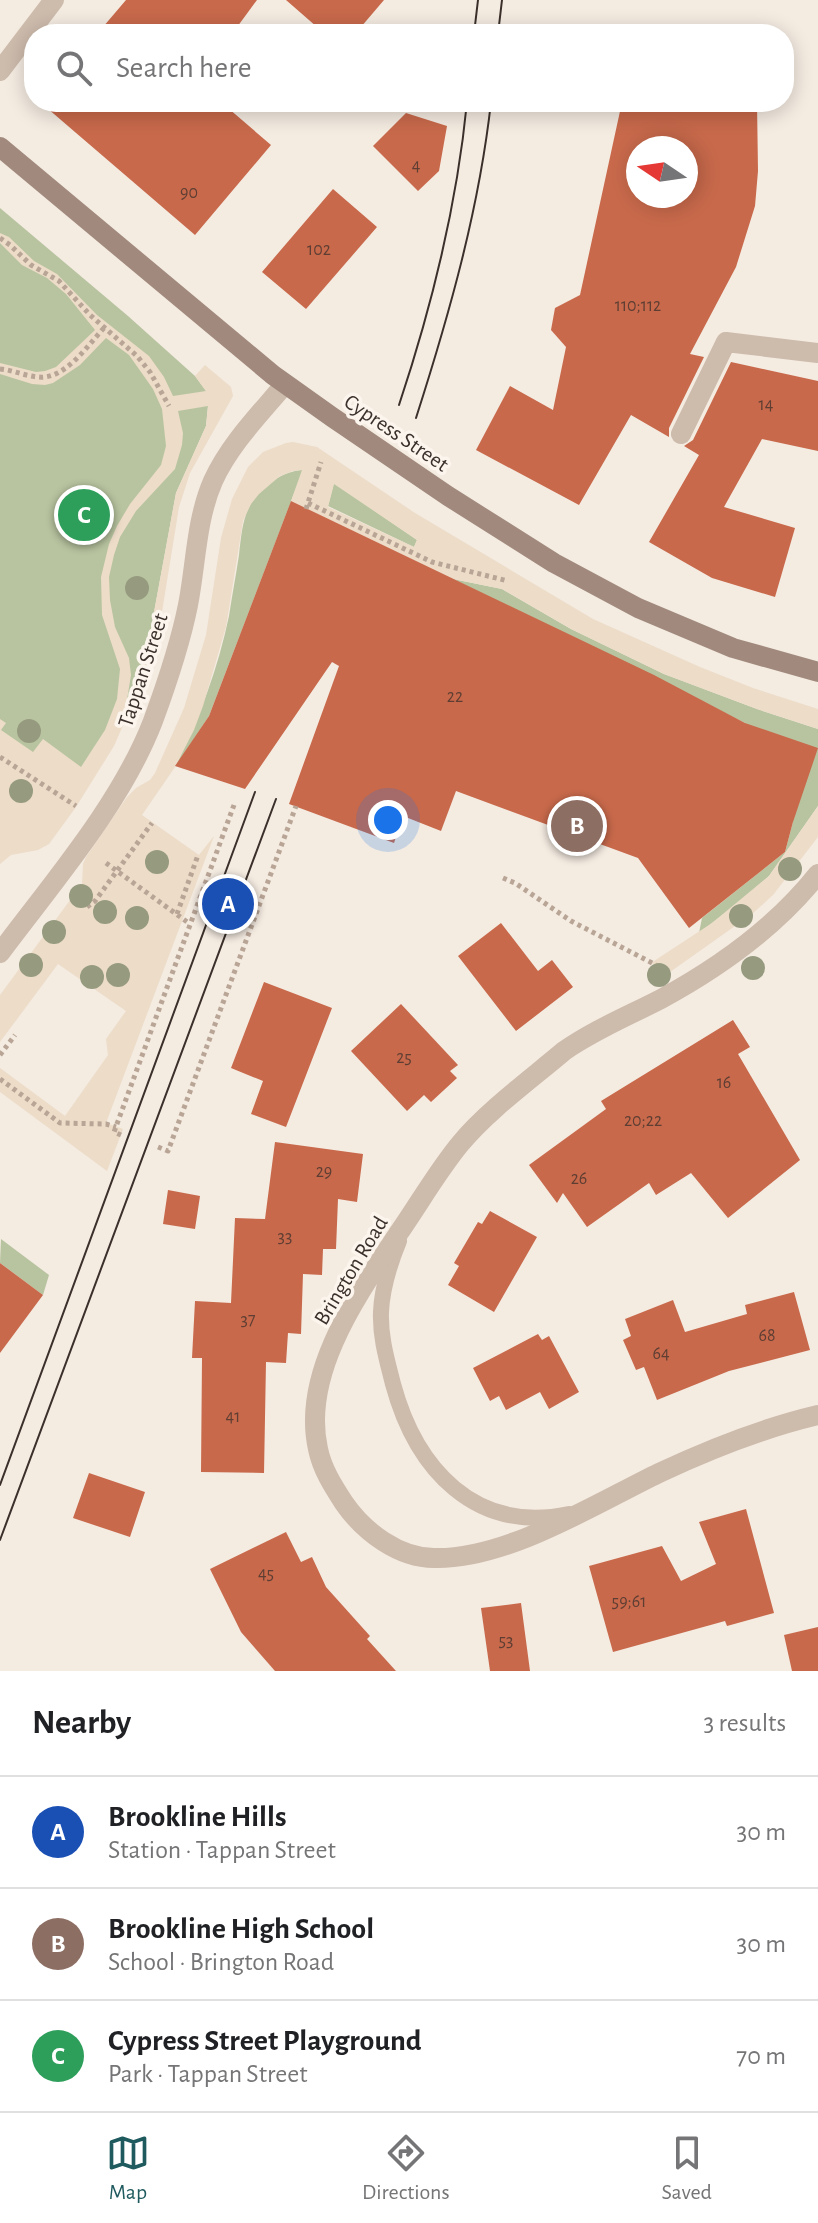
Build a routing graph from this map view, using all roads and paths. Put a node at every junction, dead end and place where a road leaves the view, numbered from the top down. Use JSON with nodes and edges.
{"nodes":[{"id":1,"x":54,"y":0,"type":"edge"},
{"id":2,"x":36,"y":24,"type":"edge"},
{"id":3,"x":24,"y":39,"type":"edge"},
{"id":4,"x":0,"y":71,"type":"edge"},
{"id":5,"x":0,"y":147,"type":"edge"},
{"id":6,"x":0,"y":238,"type":"edge"},
{"id":7,"x":104,"y":328,"type":"junction"},
{"id":8,"x":818,"y":353,"type":"edge"},
{"id":9,"x":0,"y":369,"type":"edge"},
{"id":10,"x":285,"y":384,"type":"junction"},
{"id":11,"x":169,"y":406,"type":"dead end"},
{"id":12,"x":681,"y":434,"type":"dead end"},
{"id":13,"x":321,"y":462,"type":"dead end"},
{"id":14,"x":508,"y":581,"type":"dead end"},
{"id":15,"x":818,"y":672,"type":"edge"},
{"id":16,"x":0,"y":757,"type":"edge"},
{"id":17,"x":234,"y":805,"type":"dead end"},
{"id":18,"x":296,"y":806,"type":"dead end"},
{"id":19,"x":76,"y":807,"type":"dead end"},
{"id":20,"x":152,"y":823,"type":"dead end"},
{"id":21,"x":198,"y":855,"type":"dead end"},
{"id":22,"x":102,"y":860,"type":"dead end"},
{"id":23,"x":117,"y":871,"type":"junction"},
{"id":24,"x":818,"y":874,"type":"edge"},
{"id":25,"x":503,"y":878,"type":"dead end"},
{"id":26,"x":87,"y":907,"type":"dead end"},
{"id":27,"x":177,"y":914,"type":"junction"},
{"id":28,"x":190,"y":924,"type":"junction"},
{"id":29,"x":0,"y":953,"type":"edge"},
{"id":30,"x":656,"y":965,"type":"dead end"},
{"id":31,"x":15,"y":1035,"type":"dead end"},
{"id":32,"x":0,"y":1055,"type":"edge"},
{"id":33,"x":0,"y":1079,"type":"edge"},
{"id":34,"x":116,"y":1127,"type":"junction"},
{"id":35,"x":121,"y":1135,"type":"dead end"},
{"id":36,"x":158,"y":1147,"type":"dead end"},
{"id":37,"x":412,"y":1214,"type":"junction"},
{"id":38,"x":818,"y":1415,"type":"edge"},
{"id":39,"x":586,"y":1510,"type":"junction"}],
"edges":[{"from":1,"to":2,"type":"street"},
{"from":3,"to":4,"type":"street"},
{"from":5,"to":10,"type":"main road","name":"Cypress Street"},
{"from":6,"to":7,"type":"path"},
{"from":7,"to":9,"type":"path"},
{"from":7,"to":11,"type":"path"},
{"from":8,"to":12,"type":"street"},
{"from":10,"to":15,"type":"main road","name":"Cypress Street"},
{"from":10,"to":29,"type":"street","name":"Tappan Street"},
{"from":13,"to":14,"type":"path"},
{"from":16,"to":19,"type":"path"},
{"from":17,"to":28,"type":"path"},
{"from":18,"to":36,"type":"path"},
{"from":20,"to":23,"type":"path"},
{"from":21,"to":27,"type":"path"},
{"from":22,"to":23,"type":"path"},
{"from":23,"to":26,"type":"path"},
{"from":23,"to":27,"type":"path"},
{"from":24,"to":37,"type":"street","name":"Brington Road"},
{"from":25,"to":30,"type":"path"},
{"from":27,"to":28,"type":"path"},
{"from":28,"to":34,"type":"path"},
{"from":31,"to":32,"type":"path"},
{"from":33,"to":34,"type":"path"},
{"from":34,"to":35,"type":"path"},
{"from":37,"to":39,"type":"lane"},
{"from":37,"to":39,"type":"street","name":"Brington Road"},
{"from":38,"to":39,"type":"street","name":"Brington Road"}]}
